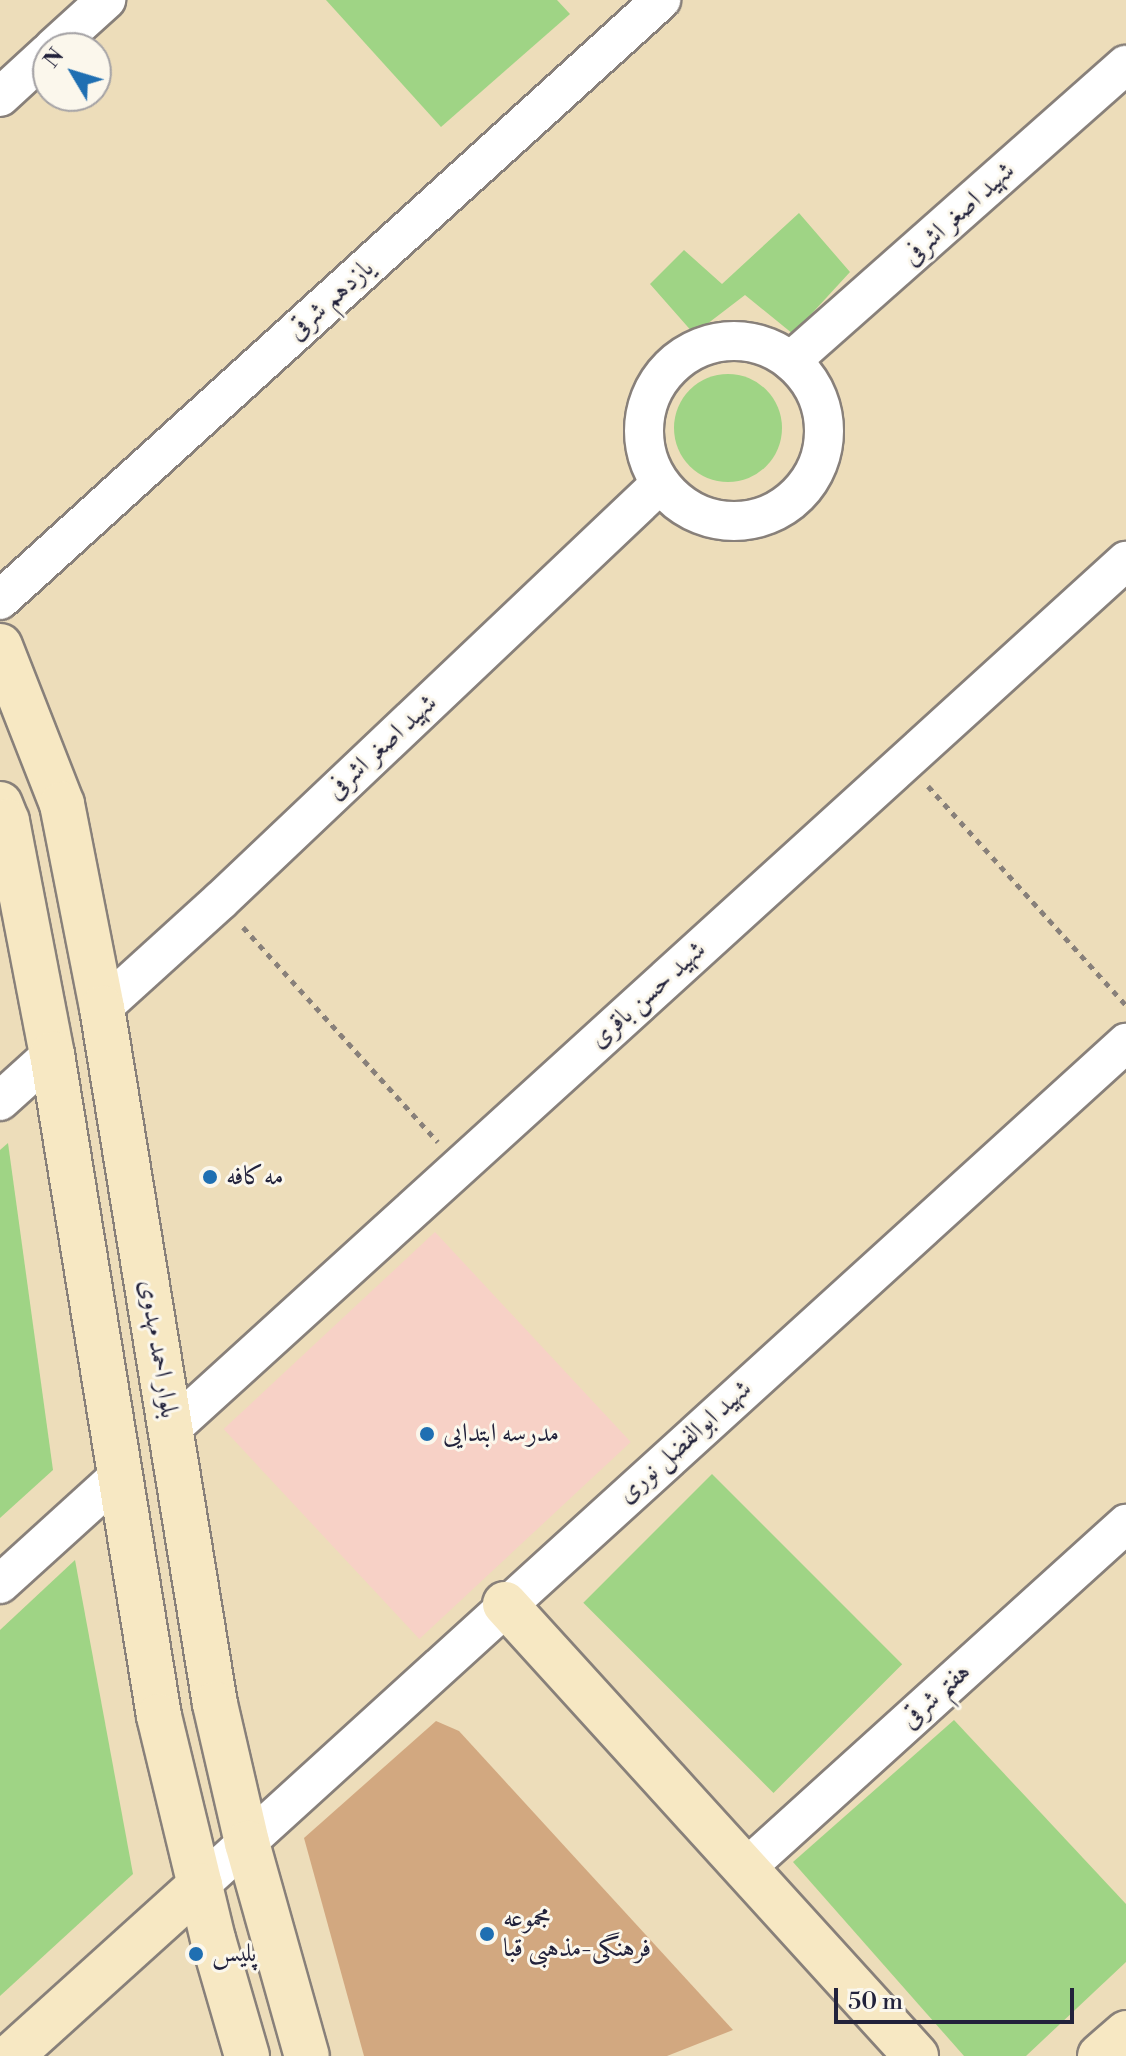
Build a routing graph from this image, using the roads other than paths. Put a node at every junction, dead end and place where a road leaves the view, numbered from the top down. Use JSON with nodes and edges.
{"nodes":[{"id":1,"x":106,"y":0,"type":"edge"},
{"id":2,"x":661,"y":0,"type":"edge"},
{"id":3,"x":71,"y":32,"type":"edge"},
{"id":4,"x":1126,"y":65,"type":"edge"},
{"id":5,"x":32,"y":68,"type":"edge"},
{"id":6,"x":0,"y":97,"type":"edge"},
{"id":7,"x":791,"y":361,"type":"junction"},
{"id":8,"x":660,"y":484,"type":"junction"},
{"id":9,"x":1126,"y":561,"type":"edge"},
{"id":10,"x":0,"y":600,"type":"edge"},
{"id":11,"x":0,"y":646,"type":"edge"},
{"id":12,"x":0,"y":804,"type":"edge"},
{"id":13,"x":102,"y":1008,"type":"junction"},
{"id":14,"x":1126,"y":1043,"type":"edge"},
{"id":15,"x":52,"y":1054,"type":"junction"},
{"id":16,"x":0,"y":1101,"type":"edge"},
{"id":17,"x":171,"y":1429,"type":"junction"},
{"id":18,"x":120,"y":1475,"type":"junction"},
{"id":19,"x":1126,"y":1524,"type":"edge"},
{"id":20,"x":0,"y":1584,"type":"edge"},
{"id":21,"x":505,"y":1604,"type":"junction"},
{"id":22,"x":247,"y":1843,"type":"junction"},
{"id":23,"x":746,"y":1868,"type":"junction"},
{"id":24,"x":200,"y":1885,"type":"junction"},
{"id":25,"x":1126,"y":2033,"type":"edge"},
{"id":26,"x":11,"y":2056,"type":"edge"},
{"id":27,"x":247,"y":2056,"type":"edge"},
{"id":28,"x":307,"y":2056,"type":"edge"},
{"id":29,"x":916,"y":2056,"type":"edge"},
{"id":30,"x":1100,"y":2056,"type":"edge"}],
"edges":[{"from":1,"to":3,"type":"street"},
{"from":2,"to":10,"type":"street","name":"یازدهم شرقی"},
{"from":4,"to":7,"type":"street","name":"شهید اصغر اشرفی"},
{"from":5,"to":6,"type":"street"},
{"from":7,"to":8,"type":"street"},
{"from":7,"to":8,"type":"street"},
{"from":8,"to":13,"type":"street","name":"شهید اصغر اشرفی"},
{"from":9,"to":17,"type":"street","name":"شهید حسن باقری"},
{"from":11,"to":13,"type":"main road","name":"بلوار احمد مهدوی"},
{"from":12,"to":15,"type":"main road"},
{"from":13,"to":17,"type":"main road","name":"بلوار احمد مهدوی"},
{"from":14,"to":21,"type":"street","name":"شهید ابوالفضل نوری"},
{"from":15,"to":16,"type":"street"},
{"from":15,"to":18,"type":"main road"},
{"from":17,"to":22,"type":"main road","name":"بلوار احمد مهدوی"},
{"from":18,"to":20,"type":"street"},
{"from":18,"to":24,"type":"main road"},
{"from":19,"to":23,"type":"street","name":"هفتم شرقی"},
{"from":21,"to":22,"type":"street","name":"شهید ابوالفضل نوری"},
{"from":21,"to":23,"type":"main road"},
{"from":22,"to":24,"type":"street","name":"شهید ابوالفضل نوری"},
{"from":22,"to":28,"type":"main road","name":"بلوار احمد مهدوی"},
{"from":23,"to":29,"type":"main road"},
{"from":24,"to":26,"type":"main road"},
{"from":24,"to":27,"type":"main road"},
{"from":25,"to":30,"type":"main road"}]}
